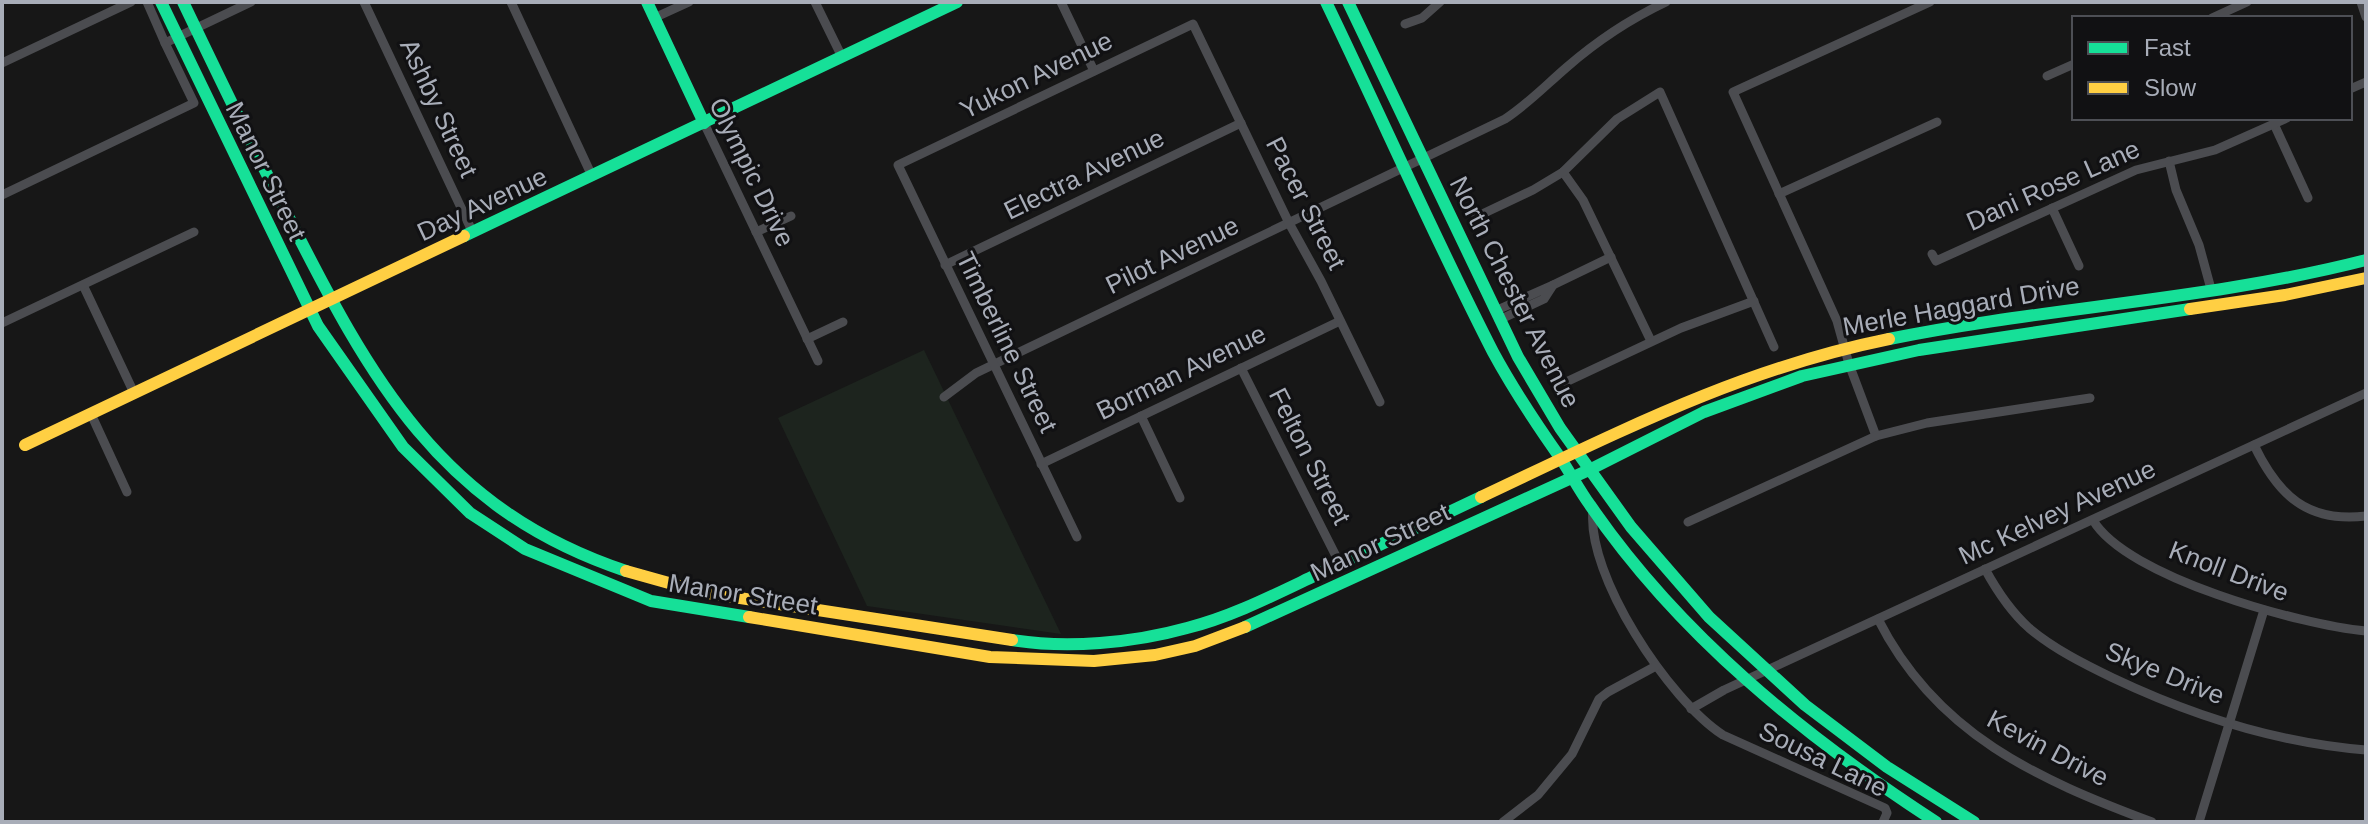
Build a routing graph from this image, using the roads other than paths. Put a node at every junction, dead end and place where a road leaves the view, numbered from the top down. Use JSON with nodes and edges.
{"nodes":[{"id":1,"x":131,"y":2,"type":"edge"},
{"id":2,"x":147,"y":2,"type":"edge"},
{"id":3,"x":161,"y":2,"type":"edge"},
{"id":4,"x":183,"y":2,"type":"edge"},
{"id":5,"x":251,"y":2,"type":"edge"},
{"id":6,"x":364,"y":2,"type":"edge"},
{"id":7,"x":511,"y":2,"type":"edge"},
{"id":8,"x":647,"y":2,"type":"edge"},
{"id":9,"x":689,"y":2,"type":"edge"},
{"id":10,"x":815,"y":2,"type":"edge"},
{"id":11,"x":957,"y":2,"type":"edge"},
{"id":12,"x":1061,"y":2,"type":"edge"},
{"id":13,"x":1326,"y":2,"type":"edge"},
{"id":14,"x":1348,"y":2,"type":"edge"},
{"id":15,"x":1440,"y":2,"type":"edge"},
{"id":16,"x":1666,"y":2,"type":"edge"},
{"id":17,"x":1928,"y":2,"type":"edge"},
{"id":18,"x":2247,"y":2,"type":"edge"},
{"id":19,"x":2361,"y":2,"type":"edge"},
{"id":20,"x":940,"y":6,"type":"edge"},
{"id":21,"x":2216,"y":16,"type":"edge"},
{"id":22,"x":2366,"y":17,"type":"edge"},
{"id":23,"x":654,"y":18,"type":"junction"},
{"id":24,"x":1193,"y":24,"type":"joint"},
{"id":25,"x":1405,"y":24,"type":"dead end"},
{"id":26,"x":196,"y":28,"type":"junction"},
{"id":27,"x":171,"y":40,"type":"junction"},
{"id":28,"x":842,"y":57,"type":"junction"},
{"id":29,"x":2,"y":63,"type":"edge"},
{"id":30,"x":2072,"y":65,"type":"edge"},
{"id":31,"x":1094,"y":71,"type":"junction"},
{"id":32,"x":2047,"y":76,"type":"dead end"},
{"id":33,"x":2283,"y":120,"type":"edge"},
{"id":34,"x":1937,"y":122,"type":"dead end"},
{"id":35,"x":704,"y":123,"type":"junction"},
{"id":36,"x":1241,"y":123,"type":"junction"},
{"id":37,"x":2274,"y":124,"type":"junction"},
{"id":38,"x":1423,"y":160,"type":"junction"},
{"id":39,"x":2169,"y":161,"type":"junction"},
{"id":40,"x":898,"y":165,"type":"joint"},
{"id":41,"x":1405,"y":169,"type":"junction"},
{"id":42,"x":1563,"y":172,"type":"junction"},
{"id":43,"x":592,"y":176,"type":"junction"},
{"id":44,"x":1779,"y":194,"type":"junction"},
{"id":45,"x":2,"y":195,"type":"edge"},
{"id":46,"x":2308,"y":198,"type":"dead end"},
{"id":47,"x":2052,"y":208,"type":"junction"},
{"id":48,"x":791,"y":216,"type":"dead end"},
{"id":49,"x":1476,"y":217,"type":"dead end"},
{"id":50,"x":1289,"y":223,"type":"junction"},
{"id":51,"x":194,"y":232,"type":"dead end"},
{"id":52,"x":756,"y":232,"type":"junction"},
{"id":53,"x":473,"y":233,"type":"junction"},
{"id":54,"x":1932,"y":254,"type":"dead end"},
{"id":55,"x":1611,"y":257,"type":"junction"},
{"id":56,"x":2366,"y":260,"type":"edge"},
{"id":57,"x":945,"y":265,"type":"junction"},
{"id":58,"x":2079,"y":266,"type":"dead end"},
{"id":59,"x":2366,"y":278,"type":"edge"},
{"id":60,"x":83,"y":285,"type":"junction"},
{"id":61,"x":2211,"y":289,"type":"junction"},
{"id":62,"x":330,"y":300,"type":"junction"},
{"id":63,"x":1754,"y":301,"type":"junction"},
{"id":64,"x":310,"y":309,"type":"junction"},
{"id":65,"x":1497,"y":316,"type":"junction"},
{"id":66,"x":1340,"y":321,"type":"junction"},
{"id":67,"x":843,"y":322,"type":"dead end"},
{"id":68,"x":2,"y":323,"type":"edge"},
{"id":69,"x":807,"y":339,"type":"junction"},
{"id":70,"x":1651,"y":341,"type":"junction"},
{"id":71,"x":1774,"y":347,"type":"dead end"},
{"id":72,"x":1844,"y":347,"type":"junction"},
{"id":73,"x":818,"y":361,"type":"dead end"},
{"id":74,"x":993,"y":364,"type":"junction"},
{"id":75,"x":1849,"y":364,"type":"junction"},
{"id":76,"x":1241,"y":368,"type":"junction"},
{"id":77,"x":1566,"y":382,"type":"dead end"},
{"id":78,"x":134,"y":393,"type":"junction"},
{"id":79,"x":2366,"y":393,"type":"edge"},
{"id":80,"x":944,"y":397,"type":"dead end"},
{"id":81,"x":2090,"y":398,"type":"dead end"},
{"id":82,"x":1380,"y":402,"type":"dead end"},
{"id":83,"x":91,"y":414,"type":"junction"},
{"id":84,"x":1141,"y":416,"type":"junction"},
{"id":85,"x":1876,"y":436,"type":"junction"},
{"id":86,"x":25,"y":445,"type":"dead end"},
{"id":87,"x":2254,"y":445,"type":"junction"},
{"id":88,"x":1579,"y":452,"type":"junction"},
{"id":89,"x":1561,"y":459,"type":"junction"},
{"id":90,"x":1041,"y":464,"type":"junction"},
{"id":91,"x":1591,"y":469,"type":"junction"},
{"id":92,"x":1573,"y":477,"type":"junction"},
{"id":93,"x":127,"y":492,"type":"dead end"},
{"id":94,"x":1180,"y":498,"type":"dead end"},
{"id":95,"x":1593,"y":510,"type":"junction"},
{"id":96,"x":2366,"y":516,"type":"edge"},
{"id":97,"x":2093,"y":520,"type":"junction"},
{"id":98,"x":1688,"y":522,"type":"dead end"},
{"id":99,"x":1077,"y":537,"type":"dead end"},
{"id":100,"x":1340,"y":564,"type":"junction"},
{"id":101,"x":1985,"y":569,"type":"junction"},
{"id":102,"x":2264,"y":610,"type":"junction"},
{"id":103,"x":1878,"y":619,"type":"junction"},
{"id":104,"x":2366,"y":631,"type":"edge"},
{"id":105,"x":1656,"y":666,"type":"junction"},
{"id":106,"x":1766,"y":672,"type":"junction"},
{"id":107,"x":1747,"y":680,"type":"junction"},
{"id":108,"x":1691,"y":709,"type":"junction"},
{"id":109,"x":2229,"y":723,"type":"junction"},
{"id":110,"x":2366,"y":750,"type":"edge"},
{"id":111,"x":1503,"y":822,"type":"edge"},
{"id":112,"x":1883,"y":822,"type":"edge"},
{"id":113,"x":1936,"y":822,"type":"edge"},
{"id":114,"x":1974,"y":822,"type":"edge"},
{"id":115,"x":2152,"y":822,"type":"edge"},
{"id":116,"x":2199,"y":822,"type":"edge"}],
"edges":[{"from":1,"to":29,"type":"street"},
{"from":2,"to":27,"type":"street"},
{"from":3,"to":27,"type":"main road","name":"Manor Street"},
{"from":4,"to":26,"type":"main road","name":"Manor Street"},
{"from":5,"to":26,"type":"street"},
{"from":6,"to":53,"type":"street","name":"Ashby Street"},
{"from":7,"to":43,"type":"street"},
{"from":8,"to":23,"type":"main road","name":"Olympic Drive"},
{"from":9,"to":23,"type":"street"},
{"from":10,"to":28,"type":"street"},
{"from":11,"to":20,"type":"main road","name":"Day Avenue"},
{"from":12,"to":31,"type":"street"},
{"from":13,"to":41,"type":"main road","name":"North Chester Avenue"},
{"from":14,"to":38,"type":"main road","name":"North Chester Avenue"},
{"from":15,"to":25,"type":"street"},
{"from":16,"to":38,"type":"street","name":"Pilot Avenue"},
{"from":17,"to":44,"type":"street"},
{"from":18,"to":21,"type":"street"},
{"from":19,"to":22,"type":"street"},
{"from":20,"to":28,"type":"main road","name":"Day Avenue"},
{"from":23,"to":35,"type":"main road","name":"Olympic Drive"},
{"from":24,"to":31,"type":"street","name":"Yukon Avenue"},
{"from":24,"to":36,"type":"street","name":"Pacer Street"},
{"from":26,"to":27,"type":"street"},
{"from":26,"to":62,"type":"main road","name":"Manor Street"},
{"from":27,"to":45,"type":"street"},
{"from":27,"to":64,"type":"main road","name":"Manor Street"},
{"from":28,"to":35,"type":"main road","name":"Day Avenue"},
{"from":30,"to":32,"type":"street"},
{"from":31,"to":40,"type":"street","name":"Yukon Avenue"},
{"from":33,"to":37,"type":"street","name":"Dani Rose Lane"},
{"from":34,"to":44,"type":"street"},
{"from":35,"to":43,"type":"main road","name":"Day Avenue"},
{"from":35,"to":52,"type":"street","name":"Olympic Drive"},
{"from":36,"to":50,"type":"street","name":"Pacer Street"},
{"from":36,"to":57,"type":"street","name":"Electra Avenue"},
{"from":37,"to":39,"type":"street","name":"Dani Rose Lane"},
{"from":37,"to":46,"type":"street"},
{"from":38,"to":41,"type":"street","name":"Pilot Avenue"},
{"from":38,"to":65,"type":"main road","name":"North Chester Avenue"},
{"from":39,"to":47,"type":"street","name":"Dani Rose Lane"},
{"from":39,"to":61,"type":"street"},
{"from":40,"to":57,"type":"street","name":"Timberline Street"},
{"from":41,"to":50,"type":"street","name":"Pilot Avenue"},
{"from":41,"to":89,"type":"main road","name":"North Chester Avenue"},
{"from":42,"to":49,"type":"street"},
{"from":42,"to":55,"type":"street"},
{"from":42,"to":63,"type":"street"},
{"from":43,"to":53,"type":"main road","name":"Day Avenue"},
{"from":44,"to":72,"type":"street"},
{"from":47,"to":54,"type":"street","name":"Dani Rose Lane"},
{"from":47,"to":58,"type":"street"},
{"from":48,"to":52,"type":"street"},
{"from":50,"to":66,"type":"street","name":"Pacer Street"},
{"from":50,"to":74,"type":"street","name":"Pilot Avenue"},
{"from":51,"to":60,"type":"street"},
{"from":52,"to":69,"type":"street","name":"Olympic Drive"},
{"from":53,"to":62,"type":"main road","name":"Day Avenue"},
{"from":55,"to":65,"type":"street"},
{"from":55,"to":70,"type":"street"},
{"from":56,"to":61,"type":"main road","name":"Merle Haggard Drive"},
{"from":57,"to":74,"type":"street","name":"Timberline Street"},
{"from":59,"to":75,"type":"main road","name":"Merle Haggard Drive"},
{"from":60,"to":68,"type":"street"},
{"from":60,"to":78,"type":"street"},
{"from":61,"to":72,"type":"main road","name":"Merle Haggard Drive"},
{"from":62,"to":64,"type":"main road","name":"Day Avenue"},
{"from":62,"to":100,"type":"main road","name":"Manor Street"},
{"from":63,"to":70,"type":"street"},
{"from":63,"to":71,"type":"street"},
{"from":64,"to":78,"type":"main road","name":"Day Avenue"},
{"from":64,"to":92,"type":"main road","name":"Manor Street"},
{"from":65,"to":88,"type":"main road","name":"North Chester Avenue"},
{"from":66,"to":76,"type":"street","name":"Borman Avenue"},
{"from":66,"to":82,"type":"street","name":"Pacer Street"},
{"from":67,"to":69,"type":"street"},
{"from":69,"to":73,"type":"street","name":"Olympic Drive"},
{"from":70,"to":77,"type":"street"},
{"from":72,"to":75,"type":"street"},
{"from":72,"to":88,"type":"main road","name":"Merle Haggard Drive"},
{"from":74,"to":80,"type":"street","name":"Pilot Avenue"},
{"from":74,"to":90,"type":"street","name":"Timberline Street"},
{"from":75,"to":85,"type":"street"},
{"from":75,"to":91,"type":"main road","name":"Merle Haggard Drive"},
{"from":76,"to":84,"type":"street","name":"Borman Avenue"},
{"from":76,"to":100,"type":"street","name":"Felton Street"},
{"from":78,"to":83,"type":"main road","name":"Day Avenue"},
{"from":79,"to":87,"type":"street","name":"Mc Kelvey Avenue"},
{"from":81,"to":85,"type":"street"},
{"from":83,"to":86,"type":"main road","name":"Day Avenue"},
{"from":83,"to":93,"type":"street"},
{"from":84,"to":90,"type":"street","name":"Borman Avenue"},
{"from":84,"to":94,"type":"street"},
{"from":85,"to":98,"type":"street"},
{"from":87,"to":96,"type":"street"},
{"from":87,"to":97,"type":"street","name":"Mc Kelvey Avenue"},
{"from":88,"to":89,"type":"main road","name":"Manor Street"},
{"from":88,"to":91,"type":"main road","name":"North Chester Avenue"},
{"from":89,"to":92,"type":"main road","name":"North Chester Avenue"},
{"from":89,"to":100,"type":"main road","name":"Manor Street"},
{"from":90,"to":99,"type":"street","name":"Timberline Street"},
{"from":91,"to":92,"type":"main road","name":"Manor Street"},
{"from":91,"to":106,"type":"main road","name":"North Chester Avenue"},
{"from":92,"to":95,"type":"main road","name":"North Chester Avenue"},
{"from":95,"to":105,"type":"street"},
{"from":95,"to":107,"type":"main road","name":"North Chester Avenue"},
{"from":97,"to":101,"type":"street","name":"Mc Kelvey Avenue"},
{"from":97,"to":102,"type":"street","name":"Knoll Drive"},
{"from":101,"to":103,"type":"street","name":"Mc Kelvey Avenue"},
{"from":101,"to":109,"type":"street","name":"Skye Drive"},
{"from":102,"to":104,"type":"street","name":"Knoll Drive"},
{"from":102,"to":109,"type":"street"},
{"from":103,"to":106,"type":"street","name":"Mc Kelvey Avenue"},
{"from":103,"to":115,"type":"street","name":"Kevin Drive"},
{"from":105,"to":108,"type":"street"},
{"from":105,"to":111,"type":"street"},
{"from":106,"to":107,"type":"street","name":"Mc Kelvey Avenue"},
{"from":106,"to":114,"type":"main road","name":"North Chester Avenue"},
{"from":107,"to":108,"type":"street","name":"Mc Kelvey Avenue"},
{"from":107,"to":113,"type":"main road","name":"North Chester Avenue"},
{"from":108,"to":112,"type":"street","name":"Sousa Lane"},
{"from":109,"to":110,"type":"street","name":"Skye Drive"},
{"from":109,"to":116,"type":"street"}]}
